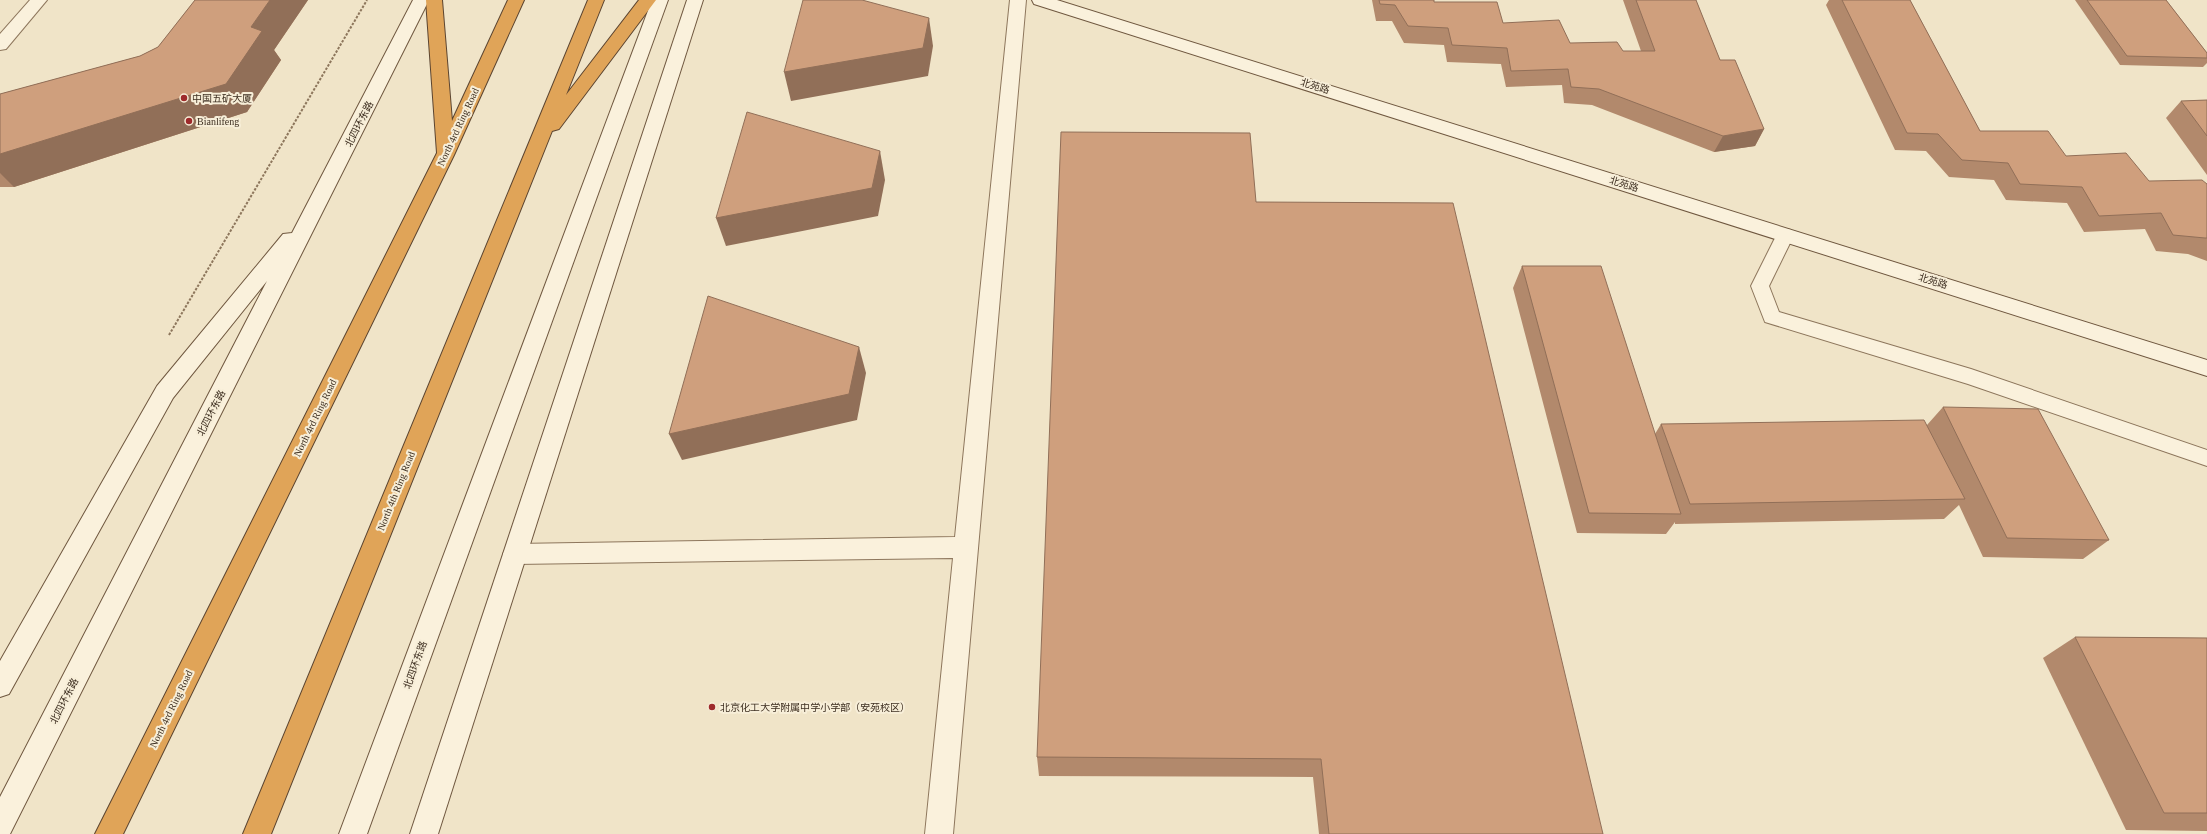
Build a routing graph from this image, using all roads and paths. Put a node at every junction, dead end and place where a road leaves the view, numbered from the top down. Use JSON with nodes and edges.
{"nodes":[{"id":1,"x":39,"y":0,"type":"edge"},
{"id":2,"x":368,"y":0,"type":"edge"},
{"id":3,"x":422,"y":0,"type":"edge"},
{"id":4,"x":434,"y":0,"type":"edge"},
{"id":5,"x":516,"y":0,"type":"edge"},
{"id":6,"x":596,"y":0,"type":"edge"},
{"id":7,"x":648,"y":0,"type":"edge"},
{"id":8,"x":660,"y":0,"type":"edge"},
{"id":9,"x":695,"y":0,"type":"edge"},
{"id":10,"x":1018,"y":0,"type":"edge"},
{"id":11,"x":1040,"y":0,"type":"edge"},
{"id":12,"x":0,"y":45,"type":"edge"},
{"id":13,"x":536,"y":148,"type":"junction"},
{"id":14,"x":445,"y":155,"type":"junction"},
{"id":15,"x":318,"y":204,"type":"junction"},
{"id":16,"x":1785,"y":235,"type":"junction"},
{"id":17,"x":169,"y":341,"type":"dead end"},
{"id":18,"x":2207,"y":368,"type":"edge"},
{"id":19,"x":2207,"y":458,"type":"edge"},
{"id":20,"x":966,"y":546,"type":"junction"},
{"id":21,"x":515,"y":554,"type":"junction"},
{"id":22,"x":0,"y":685,"type":"edge"},
{"id":23,"x":0,"y":825,"type":"edge"},
{"id":24,"x":109,"y":834,"type":"edge"},
{"id":25,"x":257,"y":834,"type":"edge"},
{"id":26,"x":353,"y":834,"type":"edge"},
{"id":27,"x":424,"y":834,"type":"edge"},
{"id":28,"x":939,"y":834,"type":"edge"}],
"edges":[{"from":1,"to":12,"type":"street"},
{"from":2,"to":17,"type":"path"},
{"from":3,"to":15,"type":"street","name":"北四环东路"},
{"from":4,"to":14,"type":"highway"},
{"from":5,"to":14,"type":"highway","name":"North 4rd Ring Road"},
{"from":6,"to":13,"type":"highway"},
{"from":7,"to":13,"type":"highway"},
{"from":8,"to":26,"type":"street","name":"北四环东路"},
{"from":9,"to":21,"type":"street"},
{"from":10,"to":20,"type":"street"},
{"from":11,"to":16,"type":"street","name":"北苑路"},
{"from":13,"to":25,"type":"highway","name":"North 4th Ring Road"},
{"from":14,"to":24,"type":"highway","name":"North 4rd Ring Road"},
{"from":15,"to":22,"type":"street"},
{"from":15,"to":23,"type":"street","name":"北四环东路"},
{"from":16,"to":18,"type":"street","name":"北苑路"},
{"from":16,"to":19,"type":"lane"},
{"from":20,"to":21,"type":"street"},
{"from":20,"to":28,"type":"street"},
{"from":21,"to":27,"type":"street"}]}
